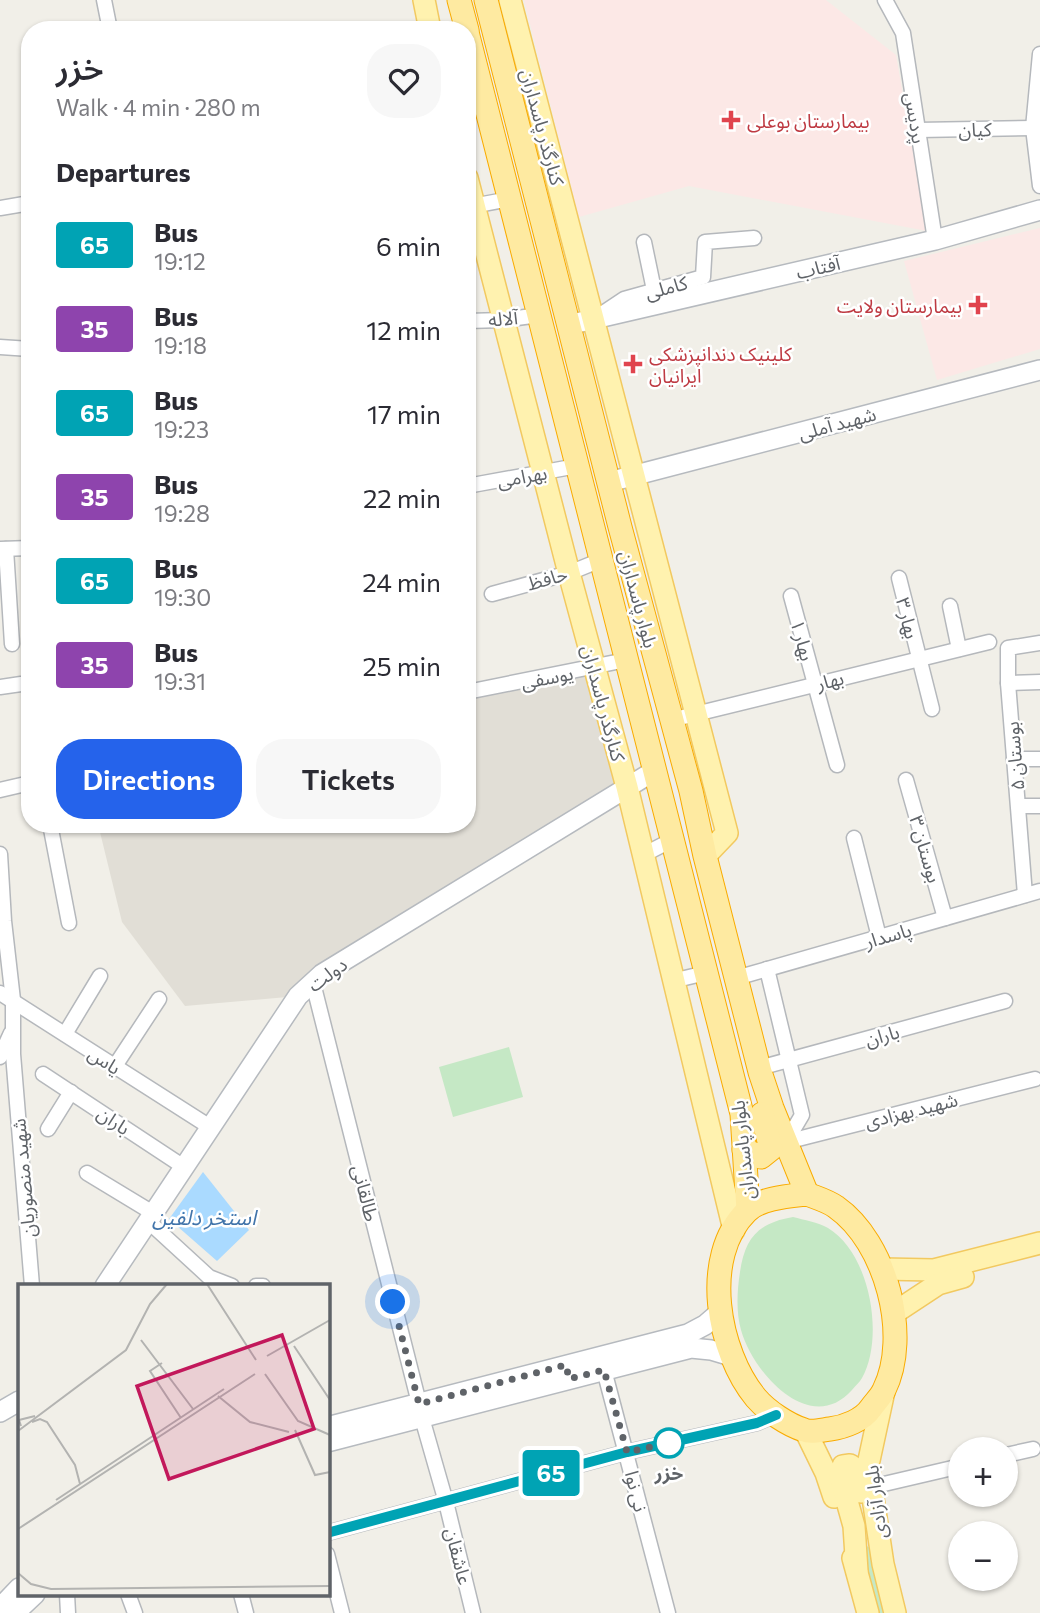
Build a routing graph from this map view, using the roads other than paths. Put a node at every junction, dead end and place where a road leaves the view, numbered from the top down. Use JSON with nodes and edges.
{"nodes":[{"id":1,"x":104,"y":0,"type":"edge"},
{"id":2,"x":424,"y":0,"type":"edge"},
{"id":3,"x":459,"y":0,"type":"edge"},
{"id":4,"x":486,"y":0,"type":"edge"},
{"id":5,"x":510,"y":0,"type":"edge"},
{"id":6,"x":885,"y":0,"type":"edge"},
{"id":7,"x":108,"y":21,"type":"edge"},
{"id":8,"x":428,"y":21,"type":"edge"},
{"id":9,"x":464,"y":21,"type":"edge"},
{"id":10,"x":1040,"y":54,"type":"edge"},
{"id":11,"x":476,"y":90,"type":"edge"},
{"id":12,"x":1033,"y":128,"type":"junction"},
{"id":13,"x":918,"y":130,"type":"junction"},
{"id":14,"x":1040,"y":186,"type":"edge"},
{"id":15,"x":510,"y":199,"type":"junction"},
{"id":16,"x":21,"y":204,"type":"edge"},
{"id":17,"x":476,"y":206,"type":"edge"},
{"id":18,"x":0,"y":207,"type":"edge"},
{"id":19,"x":1040,"y":210,"type":"edge"},
{"id":20,"x":476,"y":225,"type":"edge"},
{"id":21,"x":754,"y":239,"type":"dead end"},
{"id":22,"x":935,"y":240,"type":"junction"},
{"id":23,"x":645,"y":242,"type":"dead end"},
{"id":24,"x":654,"y":290,"type":"junction"},
{"id":25,"x":539,"y":315,"type":"junction"},
{"id":26,"x":594,"y":319,"type":"junction"},
{"id":27,"x":503,"y":320,"type":"junction"},
{"id":28,"x":476,"y":321,"type":"edge"},
{"id":29,"x":568,"y":325,"type":"junction"},
{"id":30,"x":0,"y":347,"type":"edge"},
{"id":31,"x":21,"y":348,"type":"edge"},
{"id":32,"x":1040,"y":370,"type":"edge"},
{"id":33,"x":577,"y":466,"type":"junction"},
{"id":34,"x":544,"y":472,"type":"junction"},
{"id":35,"x":635,"y":475,"type":"junction"},
{"id":36,"x":609,"y":482,"type":"junction"},
{"id":37,"x":476,"y":484,"type":"edge"},
{"id":38,"x":21,"y":548,"type":"edge"},
{"id":39,"x":3,"y":549,"type":"edge"},
{"id":40,"x":601,"y":560,"type":"junction"},
{"id":41,"x":569,"y":573,"type":"junction"},
{"id":42,"x":899,"y":578,"type":"dead end"},
{"id":43,"x":492,"y":594,"type":"dead end"},
{"id":44,"x":792,"y":596,"type":"dead end"},
{"id":45,"x":950,"y":606,"type":"dead end"},
{"id":46,"x":989,"y":642,"type":"dead end"},
{"id":47,"x":1040,"y":643,"type":"edge"},
{"id":48,"x":12,"y":644,"type":"dead end"},
{"id":49,"x":959,"y":649,"type":"junction"},
{"id":50,"x":918,"y":658,"type":"junction"},
{"id":51,"x":626,"y":660,"type":"junction"},
{"id":52,"x":595,"y":668,"type":"junction"},
{"id":53,"x":1040,"y":682,"type":"edge"},
{"id":54,"x":1008,"y":683,"type":"junction"},
{"id":55,"x":21,"y":684,"type":"dead end"},
{"id":56,"x":816,"y":684,"type":"junction"},
{"id":57,"x":0,"y":687,"type":"edge"},
{"id":58,"x":476,"y":690,"type":"edge"},
{"id":59,"x":932,"y":709,"type":"dead end"},
{"id":60,"x":697,"y":713,"type":"junction"},
{"id":61,"x":671,"y":720,"type":"junction"},
{"id":62,"x":1040,"y":759,"type":"edge"},
{"id":63,"x":1014,"y":760,"type":"junction"},
{"id":64,"x":837,"y":765,"type":"dead end"},
{"id":65,"x":654,"y":771,"type":"junction"},
{"id":66,"x":906,"y":780,"type":"dead end"},
{"id":67,"x":21,"y":785,"type":"edge"},
{"id":68,"x":715,"y":785,"type":"junction"},
{"id":69,"x":627,"y":788,"type":"junction"},
{"id":70,"x":0,"y":790,"type":"edge"},
{"id":71,"x":691,"y":791,"type":"junction"},
{"id":72,"x":1019,"y":806,"type":"junction"},
{"id":73,"x":1040,"y":806,"type":"edge"},
{"id":74,"x":52,"y":833,"type":"edge"},
{"id":75,"x":854,"y":838,"type":"dead end"},
{"id":76,"x":672,"y":841,"type":"junction"},
{"id":77,"x":0,"y":854,"type":"edge"},
{"id":78,"x":643,"y":855,"type":"junction"},
{"id":79,"x":705,"y":856,"type":"junction"},
{"id":80,"x":1040,"y":891,"type":"edge"},
{"id":81,"x":1025,"y":895,"type":"junction"},
{"id":82,"x":945,"y":918,"type":"junction"},
{"id":83,"x":2,"y":921,"type":"edge"},
{"id":84,"x":69,"y":923,"type":"dead end"},
{"id":85,"x":879,"y":937,"type":"junction"},
{"id":86,"x":767,"y":969,"type":"junction"},
{"id":87,"x":706,"y":973,"type":"junction"},
{"id":88,"x":100,"y":975,"type":"dead end"},
{"id":89,"x":736,"y":978,"type":"junction"},
{"id":90,"x":672,"y":981,"type":"junction"},
{"id":91,"x":313,"y":983,"type":"junction"},
{"id":92,"x":6,"y":997,"type":"edge"},
{"id":93,"x":159,"y":999,"type":"dead end"},
{"id":94,"x":1005,"y":1002,"type":"dead end"},
{"id":95,"x":12,"y":1032,"type":"junction"},
{"id":96,"x":65,"y":1034,"type":"junction"},
{"id":97,"x":0,"y":1057,"type":"edge"},
{"id":98,"x":789,"y":1060,"type":"junction"},
{"id":99,"x":114,"y":1066,"type":"junction"},
{"id":100,"x":760,"y":1070,"type":"junction"},
{"id":101,"x":43,"y":1073,"type":"dead end"},
{"id":102,"x":1035,"y":1079,"type":"dead end"},
{"id":103,"x":71,"y":1092,"type":"junction"},
{"id":104,"x":210,"y":1127,"type":"junction"},
{"id":105,"x":48,"y":1129,"type":"dead end"},
{"id":106,"x":786,"y":1142,"type":"junction"},
{"id":107,"x":744,"y":1150,"type":"junction"},
{"id":108,"x":184,"y":1167,"type":"junction"},
{"id":109,"x":87,"y":1173,"type":"dead end"},
{"id":110,"x":807,"y":1194,"type":"junction"},
{"id":111,"x":748,"y":1210,"type":"junction"},
{"id":112,"x":151,"y":1217,"type":"junction"},
{"id":113,"x":733,"y":1230,"type":"junction"},
{"id":114,"x":1040,"y":1243,"type":"edge"},
{"id":115,"x":1040,"y":1257,"type":"edge"},
{"id":116,"x":882,"y":1269,"type":"junction"},
{"id":117,"x":32,"y":1281,"type":"edge"},
{"id":118,"x":106,"y":1284,"type":"edge"},
{"id":119,"x":227,"y":1284,"type":"edge"},
{"id":120,"x":720,"y":1312,"type":"junction"},
{"id":121,"x":894,"y":1313,"type":"junction"},
{"id":122,"x":731,"y":1356,"type":"junction"},
{"id":123,"x":604,"y":1370,"type":"junction"},
{"id":124,"x":568,"y":1372,"type":"junction"},
{"id":125,"x":884,"y":1391,"type":"junction"},
{"id":126,"x":421,"y":1410,"type":"junction"},
{"id":127,"x":776,"y":1415,"type":"junction"},
{"id":128,"x":329,"y":1427,"type":"edge"},
{"id":129,"x":806,"y":1432,"type":"junction"},
{"id":130,"x":329,"y":1441,"type":"edge"},
{"id":131,"x":1033,"y":1449,"type":"dead end"},
{"id":132,"x":627,"y":1452,"type":"junction"},
{"id":133,"x":1018,"y":1452,"type":"edge"},
{"id":134,"x":948,"y":1469,"type":"edge"},
{"id":135,"x":871,"y":1487,"type":"junction"},
{"id":136,"x":446,"y":1502,"type":"junction"},
{"id":137,"x":329,"y":1532,"type":"edge"},
{"id":138,"x":329,"y":1562,"type":"edge"},
{"id":139,"x":883,"y":1564,"type":"junction"},
{"id":140,"x":858,"y":1571,"type":"junction"},
{"id":141,"x":18,"y":1589,"type":"edge"},
{"id":142,"x":33,"y":1596,"type":"edge"},
{"id":143,"x":129,"y":1596,"type":"edge"},
{"id":144,"x":242,"y":1596,"type":"edge"},
{"id":145,"x":0,"y":1608,"type":"edge"},
{"id":146,"x":15,"y":1613,"type":"edge"},
{"id":147,"x":135,"y":1613,"type":"edge"},
{"id":148,"x":246,"y":1613,"type":"edge"},
{"id":149,"x":342,"y":1613,"type":"edge"},
{"id":150,"x":473,"y":1613,"type":"edge"},
{"id":151,"x":668,"y":1613,"type":"edge"},
{"id":152,"x":868,"y":1613,"type":"edge"},
{"id":153,"x":895,"y":1613,"type":"edge"}],
"edges":[{"from":1,"to":7,"type":"street"},
{"from":2,"to":8,"type":"main road"},
{"from":3,"to":9,"type":"highway","name":"بلوار پاسداران"},
{"from":4,"to":29,"type":"highway","name":"بلوار پاسداران"},
{"from":5,"to":26,"type":"main road","name":"کنارگذر پاسداران"},
{"from":6,"to":13,"type":"street","name":"پردیس"},
{"from":10,"to":12,"type":"street"},
{"from":11,"to":15,"type":"highway","name":"بلوار پاسداران"},
{"from":12,"to":13,"type":"street","name":"کیان"},
{"from":12,"to":14,"type":"street"},
{"from":13,"to":22,"type":"street","name":"پردیس"},
{"from":15,"to":17,"type":"street"},
{"from":15,"to":25,"type":"highway","name":"بلوار پاسداران"},
{"from":16,"to":18,"type":"street"},
{"from":19,"to":22,"type":"main road","name":"آفتاب"},
{"from":20,"to":27,"type":"main road","name":"کنارگذر پاسداران"},
{"from":21,"to":24,"type":"street","name":"کاملی"},
{"from":22,"to":26,"type":"main road","name":"آفتاب"},
{"from":23,"to":24,"type":"street"},
{"from":24,"to":26,"type":"street","name":"کاملی"},
{"from":25,"to":27,"type":"street","name":"آلاله"},
{"from":25,"to":33,"type":"highway","name":"بلوار پاسداران"},
{"from":26,"to":29,"type":"main road","name":"آفتاب"},
{"from":26,"to":35,"type":"main road","name":"کنارگذر پاسداران"},
{"from":27,"to":28,"type":"street","name":"آلاله"},
{"from":27,"to":34,"type":"main road","name":"کنارگذر پاسداران"},
{"from":29,"to":36,"type":"highway","name":"بلوار پاسداران"},
{"from":30,"to":31,"type":"street"},
{"from":32,"to":35,"type":"main road","name":"شهید آملی"},
{"from":33,"to":34,"type":"street","name":"بهرامی"},
{"from":33,"to":40,"type":"highway","name":"بلوار پاسداران"},
{"from":34,"to":37,"type":"street","name":"بهرامی"},
{"from":34,"to":41,"type":"main road","name":"کنارگذر پاسداران"},
{"from":35,"to":36,"type":"main road","name":"شهید آملی"},
{"from":35,"to":60,"type":"main road","name":"کنارگذر پاسداران"},
{"from":36,"to":61,"type":"highway","name":"بلوار پاسداران"},
{"from":38,"to":39,"type":"street"},
{"from":39,"to":48,"type":"street"},
{"from":40,"to":41,"type":"street","name":"حافظ"},
{"from":40,"to":51,"type":"highway","name":"بلوار پاسداران"},
{"from":41,"to":43,"type":"street","name":"حافظ"},
{"from":41,"to":52,"type":"main road","name":"کنارگذر پاسداران"},
{"from":42,"to":50,"type":"street","name":"بهار ۳"},
{"from":44,"to":56,"type":"street","name":"بهار ۱"},
{"from":45,"to":49,"type":"street"},
{"from":46,"to":49,"type":"street","name":"بهار"},
{"from":47,"to":54,"type":"street","name":"بوستان ۵"},
{"from":49,"to":50,"type":"street","name":"بهار"},
{"from":50,"to":56,"type":"street","name":"بهار"},
{"from":50,"to":59,"type":"street","name":"بهار ۳"},
{"from":51,"to":52,"type":"street","name":"یوسفی"},
{"from":51,"to":65,"type":"highway","name":"بلوار پاسداران"},
{"from":52,"to":58,"type":"street","name":"یوسفی"},
{"from":52,"to":69,"type":"main road","name":"کنارگذر پاسداران"},
{"from":53,"to":54,"type":"street"},
{"from":54,"to":63,"type":"street","name":"بوستان ۵"},
{"from":55,"to":57,"type":"street"},
{"from":56,"to":60,"type":"street","name":"بهار"},
{"from":56,"to":64,"type":"street","name":"بهار ۱"},
{"from":60,"to":61,"type":"street","name":"بهار"},
{"from":60,"to":68,"type":"main road","name":"کنارگذر پاسداران"},
{"from":61,"to":71,"type":"highway","name":"بلوار پاسداران"},
{"from":62,"to":63,"type":"street"},
{"from":63,"to":72,"type":"street","name":"بوستان ۵"},
{"from":65,"to":69,"type":"main road","name":"دولت"},
{"from":65,"to":76,"type":"highway","name":"بلوار پاسداران"},
{"from":66,"to":82,"type":"street","name":"بوستان ۳"},
{"from":67,"to":70,"type":"street"},
{"from":68,"to":71,"type":"street"},
{"from":68,"to":79,"type":"main road","name":"کنارگذر پاسداران"},
{"from":69,"to":78,"type":"main road","name":"کنارگذر پاسداران"},
{"from":69,"to":91,"type":"main road","name":"دولت"},
{"from":71,"to":79,"type":"highway","name":"بلوار پاسداران"},
{"from":72,"to":73,"type":"street"},
{"from":72,"to":81,"type":"street","name":"بوستان ۵"},
{"from":74,"to":84,"type":"street"},
{"from":75,"to":85,"type":"street"},
{"from":76,"to":78,"type":"street"},
{"from":76,"to":87,"type":"highway","name":"بلوار پاسداران"},
{"from":77,"to":83,"type":"street","name":"شهید منصوریان"},
{"from":78,"to":90,"type":"main road","name":"کنارگذر پاسداران"},
{"from":79,"to":89,"type":"highway","name":"بلوار پاسداران"},
{"from":80,"to":81,"type":"street","name":"پاسدار"},
{"from":81,"to":82,"type":"street","name":"پاسدار"},
{"from":82,"to":85,"type":"street","name":"پاسدار"},
{"from":83,"to":92,"type":"street","name":"شهید منصوریان"},
{"from":85,"to":86,"type":"street","name":"پاسدار"},
{"from":86,"to":89,"type":"street","name":"پاسدار"},
{"from":86,"to":98,"type":"street"},
{"from":87,"to":90,"type":"street"},
{"from":87,"to":107,"type":"highway","name":"بلوار پاسداران"},
{"from":88,"to":96,"type":"street"},
{"from":89,"to":100,"type":"highway","name":"بلوار پاسداران"},
{"from":90,"to":113,"type":"main road","name":"کنارگذر پاسداران"},
{"from":91,"to":104,"type":"main road","name":"دولت"},
{"from":91,"to":126,"type":"street","name":"طالقانی"},
{"from":92,"to":95,"type":"street","name":"شهید منصوریان"},
{"from":92,"to":96,"type":"street","name":"یاس"},
{"from":93,"to":99,"type":"street"},
{"from":94,"to":98,"type":"street","name":"باران"},
{"from":95,"to":97,"type":"street"},
{"from":95,"to":117,"type":"street","name":"شهید منصوریان"},
{"from":96,"to":99,"type":"street","name":"یاس"},
{"from":98,"to":100,"type":"street","name":"باران"},
{"from":98,"to":106,"type":"street"},
{"from":99,"to":104,"type":"street","name":"یاس"},
{"from":100,"to":106,"type":"highway","name":"بلوار پاسداران"},
{"from":100,"to":107,"type":"highway"},
{"from":101,"to":103,"type":"street","name":"باران"},
{"from":102,"to":106,"type":"street","name":"شهید بهزادی"},
{"from":103,"to":105,"type":"street"},
{"from":103,"to":108,"type":"street","name":"باران"},
{"from":104,"to":108,"type":"main road","name":"دولت"},
{"from":106,"to":110,"type":"highway","name":"بلوار پاسداران"},
{"from":107,"to":111,"type":"highway","name":"بلوار پاسداران"},
{"from":108,"to":112,"type":"main road","name":"دولت"},
{"from":109,"to":112,"type":"street"},
{"from":110,"to":111,"type":"highway"},
{"from":110,"to":116,"type":"highway"},
{"from":111,"to":113,"type":"highway"},
{"from":112,"to":118,"type":"main road","name":"دولت"},
{"from":112,"to":119,"type":"street"},
{"from":113,"to":120,"type":"highway"},
{"from":114,"to":116,"type":"main road"},
{"from":115,"to":121,"type":"main road"},
{"from":116,"to":121,"type":"highway"},
{"from":120,"to":122,"type":"highway"},
{"from":120,"to":124,"type":"main road"},
{"from":121,"to":125,"type":"highway"},
{"from":122,"to":123,"type":"main road"},
{"from":122,"to":127,"type":"highway"},
{"from":123,"to":124,"type":"main road"},
{"from":123,"to":132,"type":"street","name":"نی نوا"},
{"from":124,"to":126,"type":"main road"},
{"from":125,"to":129,"type":"highway"},
{"from":125,"to":135,"type":"main road","name":"بلوار آزادی"},
{"from":126,"to":128,"type":"main road"},
{"from":126,"to":130,"type":"main road"},
{"from":126,"to":136,"type":"street","name":"عاشقان"},
{"from":127,"to":129,"type":"highway"},
{"from":127,"to":132,"type":"street"},
{"from":129,"to":140,"type":"main road","name":"بلوار آزادی"},
{"from":131,"to":133,"type":"street"},
{"from":132,"to":136,"type":"street"},
{"from":132,"to":151,"type":"street","name":"نی نوا"},
{"from":134,"to":135,"type":"street"},
{"from":135,"to":139,"type":"main road","name":"بلوار آزادی"},
{"from":136,"to":137,"type":"street"},
{"from":136,"to":150,"type":"street","name":"عاشقان"},
{"from":138,"to":149,"type":"street"},
{"from":139,"to":140,"type":"main road"},
{"from":139,"to":153,"type":"main road","name":"بلوار آزادی"},
{"from":140,"to":152,"type":"main road","name":"بلوار آزادی"},
{"from":141,"to":145,"type":"main road"},
{"from":142,"to":146,"type":"main road"},
{"from":143,"to":147,"type":"street"},
{"from":144,"to":148,"type":"street"}]}
